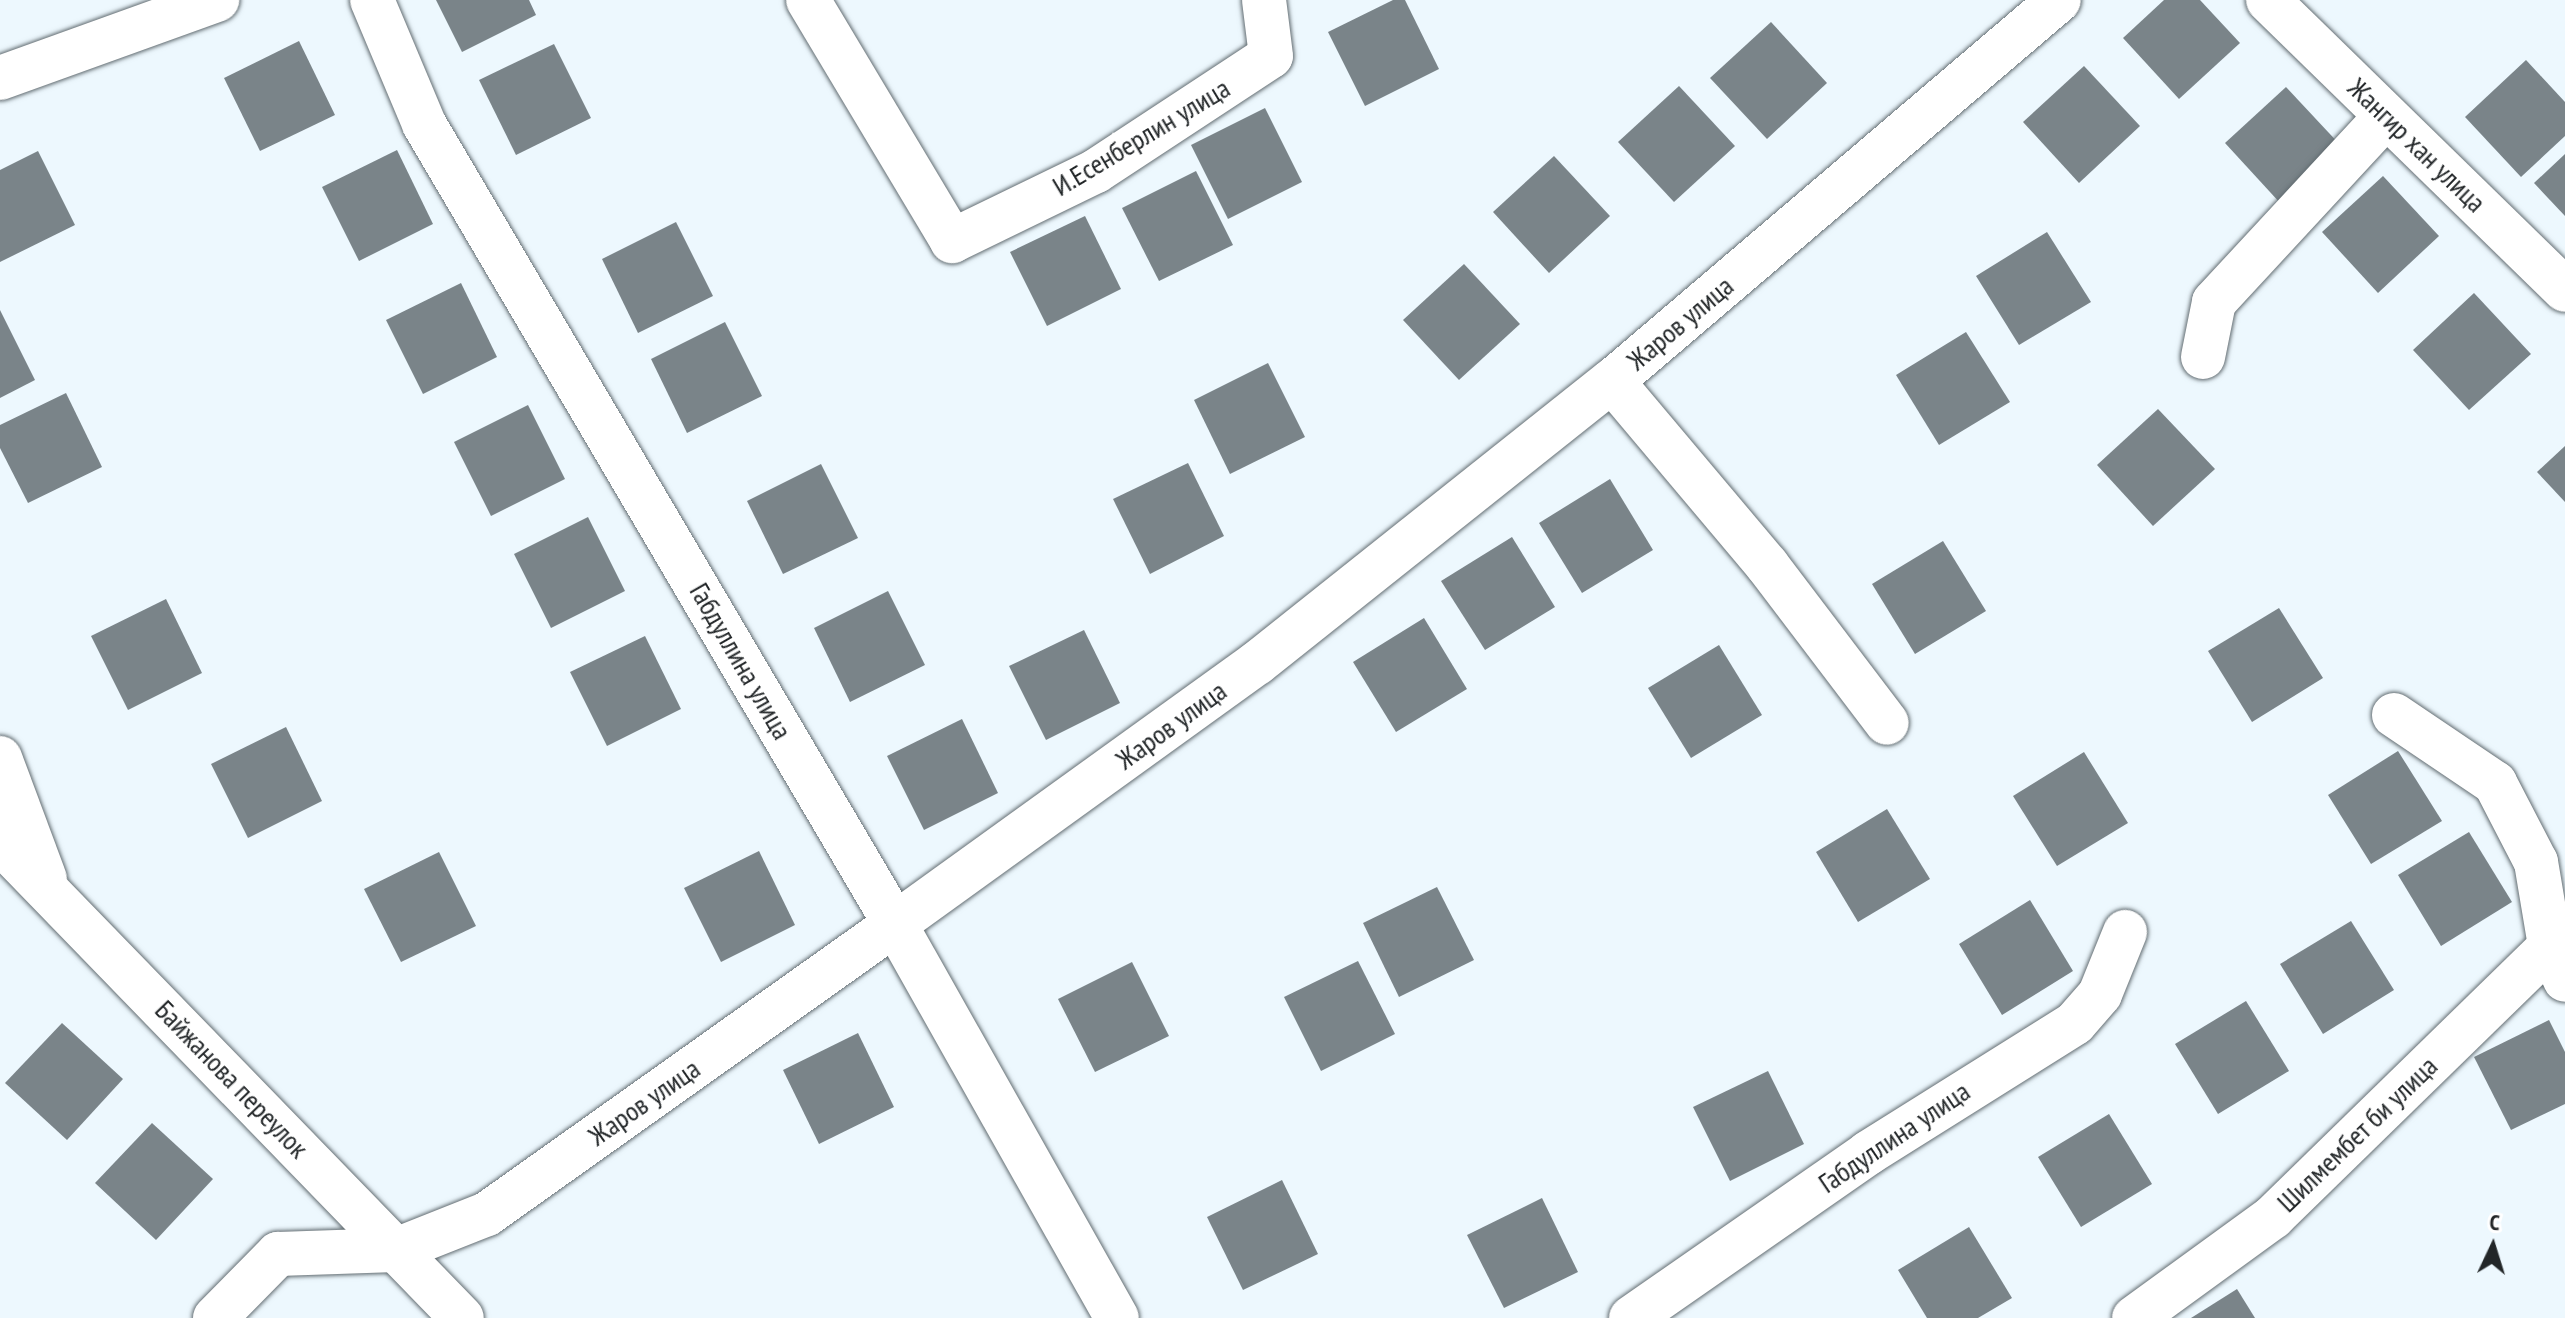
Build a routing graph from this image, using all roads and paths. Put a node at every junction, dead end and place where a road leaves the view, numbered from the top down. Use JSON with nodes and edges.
{"nodes":[{"id":1,"x":217,"y":0,"type":"edge"},
{"id":2,"x":372,"y":0,"type":"edge"},
{"id":3,"x":808,"y":0,"type":"edge"},
{"id":4,"x":1264,"y":0,"type":"edge"},
{"id":5,"x":2059,"y":0,"type":"edge"},
{"id":6,"x":2268,"y":0,"type":"edge"},
{"id":7,"x":0,"y":78,"type":"edge"},
{"id":8,"x":2386,"y":116,"type":"junction"},
{"id":9,"x":2565,"y":290,"type":"edge"},
{"id":10,"x":2203,"y":357,"type":"dead end"},
{"id":11,"x":1612,"y":381,"type":"junction"},
{"id":12,"x":2394,"y":715,"type":"dead end"},
{"id":13,"x":1887,"y":723,"type":"dead end"},
{"id":14,"x":0,"y":758,"type":"edge"},
{"id":15,"x":0,"y":842,"type":"edge"},
{"id":16,"x":49,"y":889,"type":"junction"},
{"id":17,"x":895,"y":924,"type":"junction"},
{"id":18,"x":2125,"y":932,"type":"dead end"},
{"id":19,"x":2560,"y":953,"type":"edge"},
{"id":20,"x":396,"y":1250,"type":"junction"},
{"id":21,"x":215,"y":1318,"type":"edge"},
{"id":22,"x":462,"y":1318,"type":"edge"},
{"id":23,"x":1117,"y":1318,"type":"edge"},
{"id":24,"x":1631,"y":1318,"type":"edge"},
{"id":25,"x":2134,"y":1318,"type":"edge"}],
"edges":[{"from":1,"to":7,"type":"street"},
{"from":2,"to":17,"type":"street","name":"Габдуллина улица"},
{"from":3,"to":4,"type":"street","name":"И.Есенберлин улица"},
{"from":5,"to":11,"type":"street","name":"Жаров улица"},
{"from":6,"to":8,"type":"street","name":"Жангир хан улица"},
{"from":8,"to":9,"type":"street","name":"Жангир хан улица"},
{"from":8,"to":10,"type":"street"},
{"from":11,"to":13,"type":"street"},
{"from":11,"to":17,"type":"street","name":"Жаров улица"},
{"from":12,"to":19,"type":"street"},
{"from":14,"to":16,"type":"street"},
{"from":15,"to":16,"type":"street","name":"Байжанова переулок"},
{"from":16,"to":20,"type":"street","name":"Байжанова переулок"},
{"from":17,"to":20,"type":"street","name":"Жаров улица"},
{"from":17,"to":23,"type":"street","name":"Габдуллина улица"},
{"from":18,"to":24,"type":"street","name":"Габдуллина улица"},
{"from":19,"to":25,"type":"street","name":"Шилмембет би улица"},
{"from":20,"to":21,"type":"street","name":"Жаров улица"},
{"from":20,"to":22,"type":"street","name":"Байжанова переулок"}]}
